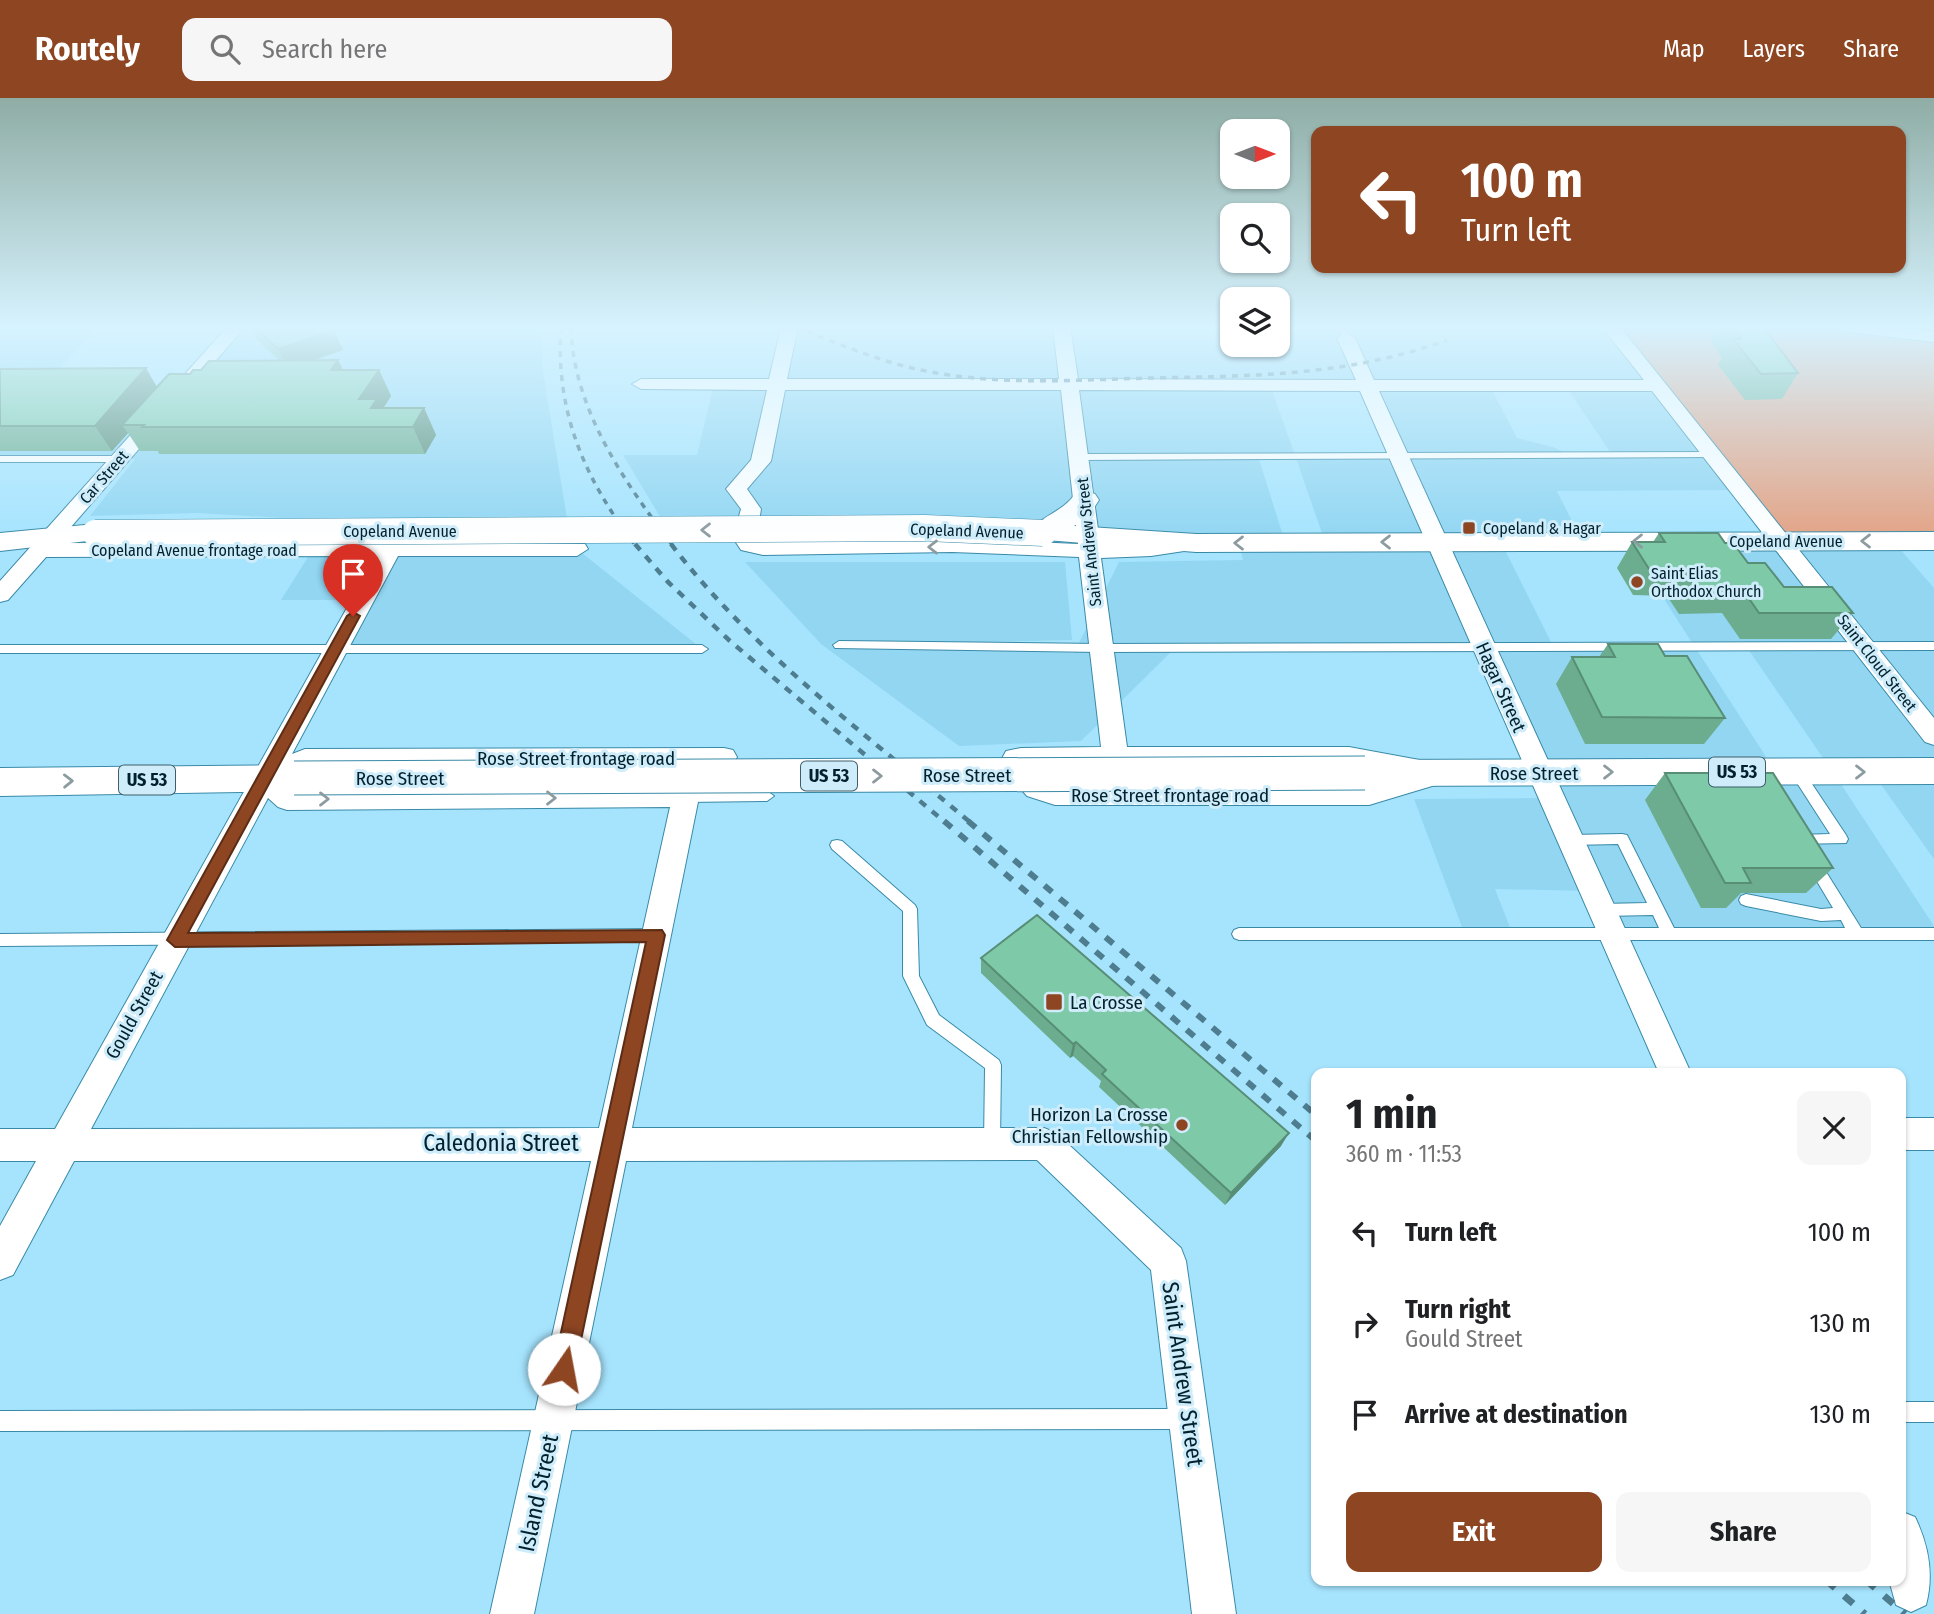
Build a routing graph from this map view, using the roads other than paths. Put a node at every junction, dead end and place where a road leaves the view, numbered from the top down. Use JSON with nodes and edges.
{"nodes":[{"id":1,"x":174,"y":398,"type":"edge"},
{"id":2,"x":773,"y":398,"type":"edge"},
{"id":3,"x":1072,"y":398,"type":"edge"},
{"id":4,"x":1373,"y":398,"type":"edge"},
{"id":5,"x":1667,"y":398,"type":"edge"},
{"id":6,"x":1712,"y":455,"type":"junction"},
{"id":7,"x":1399,"y":456,"type":"junction"},
{"id":8,"x":1079,"y":457,"type":"junction"},
{"id":9,"x":0,"y":459,"type":"edge"},
{"id":10,"x":119,"y":459,"type":"junction"},
{"id":11,"x":1084,"y":500,"type":"junction"},
{"id":12,"x":1043,"y":533,"type":"junction"},
{"id":13,"x":1780,"y":541,"type":"junction"},
{"id":14,"x":1934,"y":541,"type":"edge"},
{"id":15,"x":0,"y":542,"type":"edge"},
{"id":16,"x":1437,"y":542,"type":"junction"},
{"id":17,"x":45,"y":543,"type":"junction"},
{"id":18,"x":1089,"y":545,"type":"junction"},
{"id":19,"x":391,"y":549,"type":"junction"},
{"id":20,"x":577,"y":549,"type":"dead end"},
{"id":21,"x":0,"y":595,"type":"edge"},
{"id":22,"x":839,"y":645,"type":"dead end"},
{"id":23,"x":1863,"y":646,"type":"junction"},
{"id":24,"x":1934,"y":646,"type":"edge"},
{"id":25,"x":1483,"y":647,"type":"junction"},
{"id":26,"x":1100,"y":648,"type":"junction"},
{"id":27,"x":0,"y":649,"type":"edge"},
{"id":28,"x":702,"y":649,"type":"dead end"},
{"id":29,"x":335,"y":650,"type":"junction"},
{"id":30,"x":1934,"y":736,"type":"edge"},
{"id":31,"x":724,"y":757,"type":"dead end"},
{"id":32,"x":1115,"y":757,"type":"junction"},
{"id":33,"x":1539,"y":772,"type":"junction"},
{"id":34,"x":1797,"y":772,"type":"junction"},
{"id":35,"x":1934,"y":772,"type":"edge"},
{"id":36,"x":1443,"y":773,"type":"junction"},
{"id":37,"x":279,"y":778,"type":"junction"},
{"id":38,"x":0,"y":782,"type":"edge"},
{"id":39,"x":767,"y":796,"type":"dead end"},
{"id":40,"x":686,"y":797,"type":"junction"},
{"id":41,"x":1570,"y":840,"type":"junction"},
{"id":42,"x":837,"y":845,"type":"dead end"},
{"id":43,"x":1746,"y":900,"type":"edge"},
{"id":44,"x":1657,"y":909,"type":"junction"},
{"id":45,"x":1845,"y":914,"type":"junction"},
{"id":46,"x":1608,"y":922,"type":"junction"},
{"id":47,"x":1239,"y":934,"type":"dead end"},
{"id":48,"x":1857,"y":934,"type":"junction"},
{"id":49,"x":1934,"y":934,"type":"edge"},
{"id":50,"x":656,"y":935,"type":"junction"},
{"id":51,"x":1671,"y":935,"type":"junction"},
{"id":52,"x":0,"y":940,"type":"edge"},
{"id":53,"x":175,"y":940,"type":"junction"},
{"id":54,"x":1673,"y":1068,"type":"edge"},
{"id":55,"x":1906,"y":1134,"type":"edge"},
{"id":56,"x":1934,"y":1134,"type":"edge"},
{"id":57,"x":612,"y":1143,"type":"junction"},
{"id":58,"x":992,"y":1144,"type":"junction"},
{"id":59,"x":1044,"y":1144,"type":"joint"},
{"id":60,"x":0,"y":1145,"type":"edge"},
{"id":61,"x":63,"y":1145,"type":"junction"},
{"id":62,"x":0,"y":1262,"type":"edge"},
{"id":63,"x":1906,"y":1412,"type":"edge"},
{"id":64,"x":1934,"y":1412,"type":"edge"},
{"id":65,"x":1190,"y":1419,"type":"junction"},
{"id":66,"x":0,"y":1421,"type":"edge"},
{"id":67,"x":553,"y":1422,"type":"junction"},
{"id":68,"x":1906,"y":1545,"type":"edge"},
{"id":69,"x":1911,"y":1595,"type":"edge"},
{"id":70,"x":512,"y":1614,"type":"edge"},
{"id":71,"x":1214,"y":1614,"type":"edge"}],
"edges":[{"from":1,"to":10,"type":"street","name":"Car Street"},
{"from":18,"to":2,"type":"street","one_way":true},
{"from":3,"to":8,"type":"street","name":"Saint Andrew Street"},
{"from":4,"to":7,"type":"street","name":"Hagar Street"},
{"from":5,"to":6,"type":"street","name":"Saint Cloud Street"},
{"from":6,"to":7,"type":"lane"},
{"from":6,"to":13,"type":"street","name":"Saint Cloud Street"},
{"from":7,"to":8,"type":"lane"},
{"from":7,"to":16,"type":"street","name":"Hagar Street"},
{"from":8,"to":11,"type":"street","name":"Saint Andrew Street"},
{"from":9,"to":10,"type":"lane"},
{"from":10,"to":17,"type":"street","name":"Car Street"},
{"from":11,"to":12,"type":"highway"},
{"from":11,"to":18,"type":"street","name":"Saint Andrew Street"},
{"from":12,"to":17,"type":"highway","name":"Copeland Avenue","one_way":true,"bridge":true},
{"from":12,"to":18,"type":"highway","name":"Copeland Avenue"},
{"from":14,"to":13,"type":"highway","name":"Copeland Avenue","one_way":true},
{"from":13,"to":16,"type":"highway","name":"Copeland Avenue","one_way":true},
{"from":13,"to":23,"type":"street","name":"Saint Cloud Street"},
{"from":15,"to":17,"type":"highway","name":"Copeland Avenue"},
{"from":16,"to":18,"type":"highway","name":"Copeland Avenue","one_way":true},
{"from":16,"to":25,"type":"street","name":"Hagar Street"},
{"from":17,"to":19,"type":"street","name":"Copeland Avenue frontage road"},
{"from":17,"to":21,"type":"street","name":"Car Street"},
{"from":18,"to":26,"type":"street","name":"Saint Andrew Street"},
{"from":19,"to":20,"type":"street","name":"Copeland Avenue frontage road"},
{"from":19,"to":29,"type":"street","name":"Gould Street"},
{"from":22,"to":26,"type":"lane"},
{"from":23,"to":24,"type":"lane"},
{"from":23,"to":25,"type":"lane"},
{"from":23,"to":30,"type":"street","name":"Saint Cloud Street"},
{"from":25,"to":26,"type":"lane"},
{"from":25,"to":33,"type":"street","name":"Hagar Street"},
{"from":26,"to":32,"type":"street","name":"Saint Andrew Street"},
{"from":27,"to":29,"type":"lane"},
{"from":28,"to":29,"type":"lane"},
{"from":29,"to":37,"type":"street","name":"Gould Street"},
{"from":31,"to":37,"type":"street","name":"Rose Street frontage road"},
{"from":32,"to":36,"type":"street"},
{"from":32,"to":36,"type":"street","name":"Rose Street frontage road"},
{"from":33,"to":34,"type":"highway","name":"Rose Street","number":"US 53","one_way":true},
{"from":33,"to":36,"type":"highway","name":"Rose Street","number":"US 53"},
{"from":33,"to":41,"type":"street","name":"Hagar Street"},
{"from":34,"to":35,"type":"highway","name":"Rose Street","number":"US 53","one_way":true},
{"from":34,"to":45,"type":"lane"},
{"from":37,"to":36,"type":"highway","name":"Rose Street","number":"US 53","one_way":true,"bridge":true},
{"from":38,"to":37,"type":"highway","name":"Rose Street","number":"US 53","one_way":true},
{"from":37,"to":40,"type":"street","one_way":true},
{"from":37,"to":53,"type":"street","name":"Gould Street"},
{"from":39,"to":40,"type":"lane"},
{"from":40,"to":50,"type":"street","name":"Island Street"},
{"from":41,"to":44,"type":"lane"},
{"from":41,"to":46,"type":"street","name":"Hagar Street"},
{"from":42,"to":58,"type":"lane"},
{"from":43,"to":45,"type":"lane"},
{"from":44,"to":46,"type":"lane"},
{"from":44,"to":51,"type":"lane"},
{"from":45,"to":48,"type":"lane"},
{"from":46,"to":47,"type":"lane"},
{"from":46,"to":51,"type":"lane"},
{"from":46,"to":54,"type":"street","name":"Hagar Street"},
{"from":48,"to":49,"type":"lane"},
{"from":48,"to":51,"type":"lane"},
{"from":50,"to":53,"type":"lane"},
{"from":50,"to":57,"type":"street","name":"Island Street"},
{"from":52,"to":53,"type":"lane"},
{"from":53,"to":61,"type":"street","name":"Gould Street"},
{"from":55,"to":56,"type":"street"},
{"from":57,"to":58,"type":"street","name":"Caledonia Street"},
{"from":57,"to":61,"type":"street","name":"Caledonia Street"},
{"from":57,"to":67,"type":"street","name":"Island Street"},
{"from":58,"to":59,"type":"street","name":"Caledonia Street"},
{"from":59,"to":65,"type":"street","name":"Saint Andrew Street"},
{"from":60,"to":61,"type":"street","name":"Caledonia Street"},
{"from":61,"to":62,"type":"street","name":"Gould Street"},
{"from":63,"to":64,"type":"lane"},
{"from":65,"to":67,"type":"lane"},
{"from":65,"to":71,"type":"street","name":"Saint Andrew Street"},
{"from":66,"to":67,"type":"lane"},
{"from":67,"to":70,"type":"street","name":"Island Street"},
{"from":68,"to":69,"type":"street"}]}
